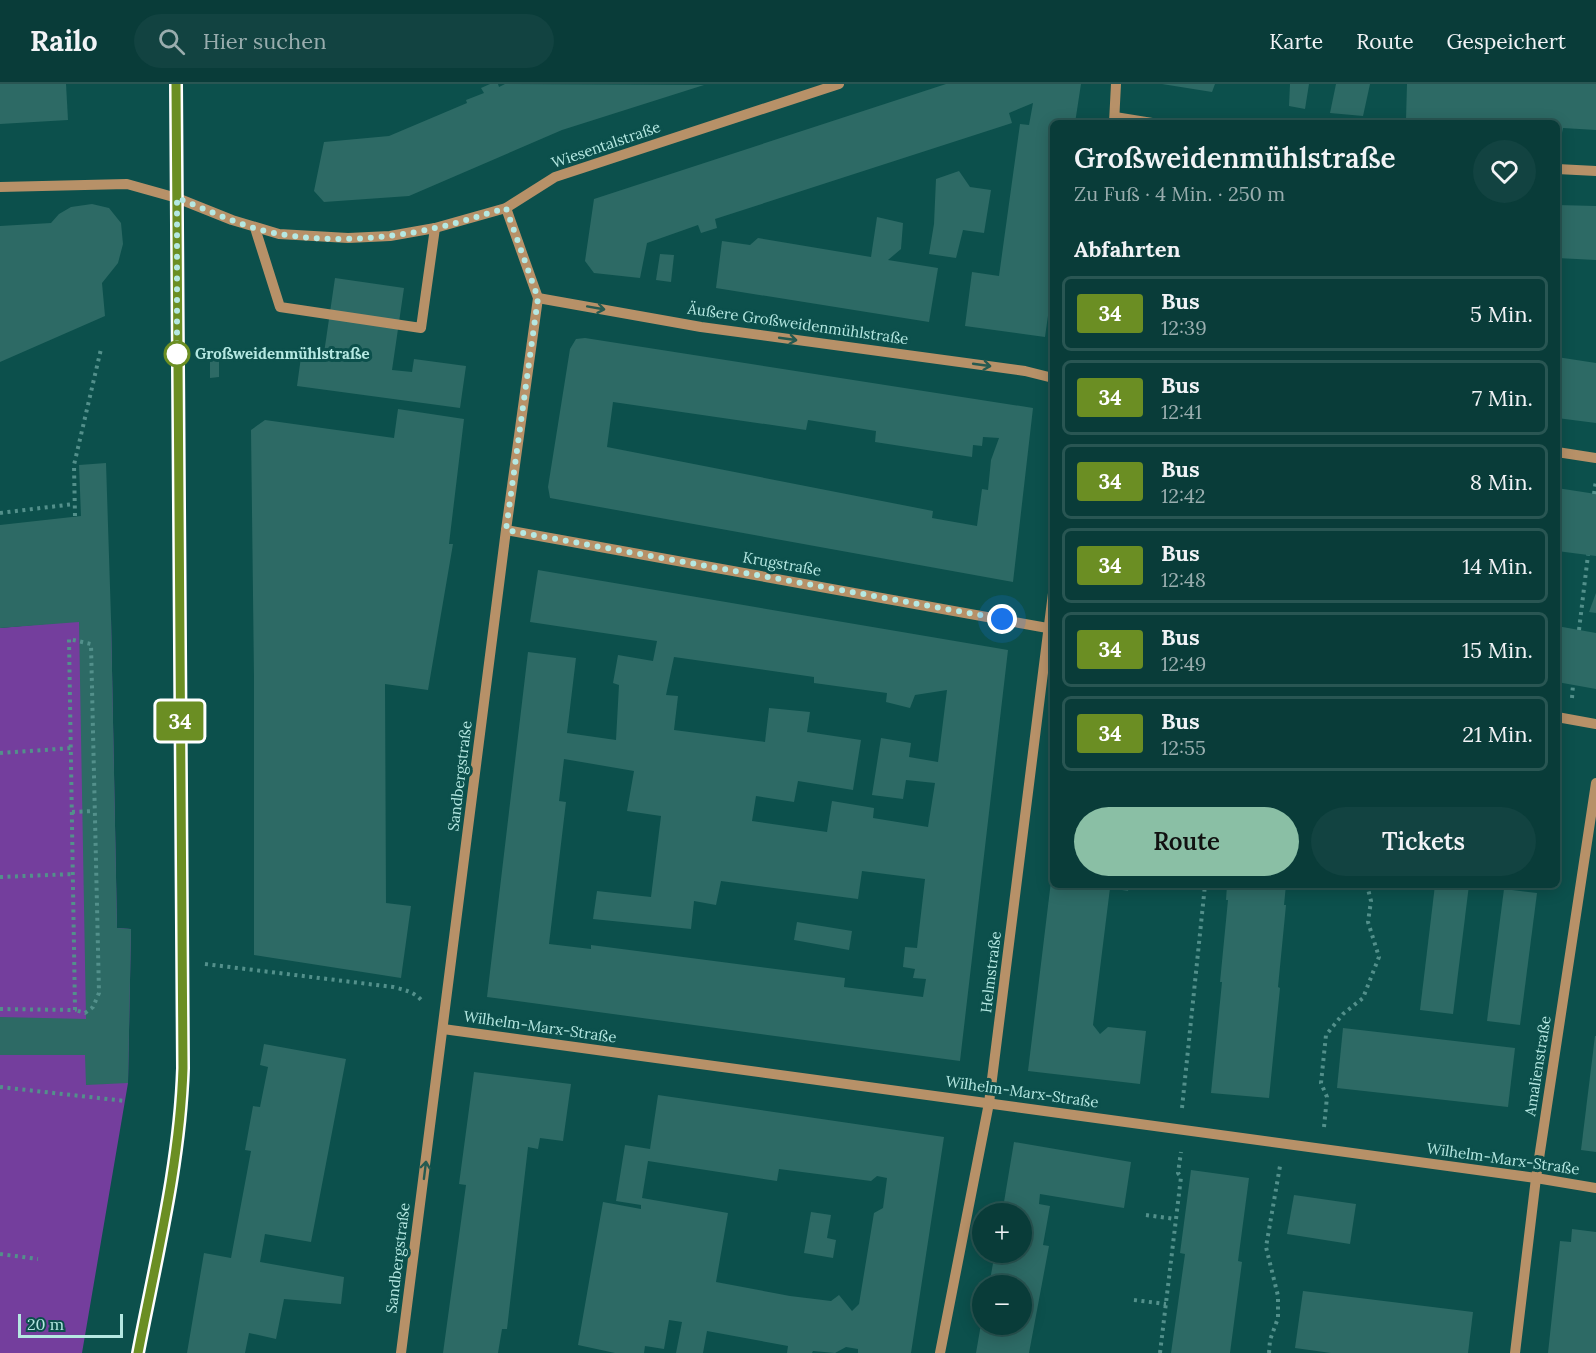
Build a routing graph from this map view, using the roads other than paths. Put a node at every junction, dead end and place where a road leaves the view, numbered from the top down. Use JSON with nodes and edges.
{"nodes":[{"id":1,"x":176,"y":84,"type":"edge"},
{"id":2,"x":839,"y":84,"type":"edge"},
{"id":3,"x":1116,"y":84,"type":"edge"},
{"id":4,"x":1114,"y":120,"type":"edge"},
{"id":5,"x":1560,"y":169,"type":"edge"},
{"id":6,"x":1596,"y":171,"type":"edge"},
{"id":7,"x":0,"y":187,"type":"edge"},
{"id":8,"x":177,"y":198,"type":"junction"},
{"id":9,"x":506,"y":208,"type":"junction"},
{"id":10,"x":255,"y":228,"type":"junction"},
{"id":11,"x":435,"y":228,"type":"junction"},
{"id":12,"x":538,"y":298,"type":"junction"},
{"id":13,"x":1050,"y":377,"type":"edge"},
{"id":14,"x":1560,"y":452,"type":"edge"},
{"id":15,"x":1596,"y":458,"type":"edge"},
{"id":16,"x":506,"y":530,"type":"junction"},
{"id":17,"x":1050,"y":628,"type":"edge"},
{"id":18,"x":1050,"y":636,"type":"edge"},
{"id":19,"x":1560,"y":718,"type":"edge"},
{"id":20,"x":1596,"y":724,"type":"edge"},
{"id":21,"x":1596,"y":783,"type":"edge"},
{"id":22,"x":443,"y":1029,"type":"junction"},
{"id":23,"x":989,"y":1103,"type":"junction"},
{"id":24,"x":1536,"y":1178,"type":"junction"},
{"id":25,"x":1596,"y":1188,"type":"edge"},
{"id":26,"x":138,"y":1353,"type":"edge"},
{"id":27,"x":401,"y":1353,"type":"edge"},
{"id":28,"x":940,"y":1353,"type":"edge"},
{"id":29,"x":1515,"y":1353,"type":"edge"}],
"edges":[{"from":1,"to":8,"type":"street"},
{"from":2,"to":9,"type":"street","name":"Wiesentalstraße"},
{"from":3,"to":4,"type":"street"},
{"from":5,"to":6,"type":"street"},
{"from":7,"to":8,"type":"street"},
{"from":8,"to":10,"type":"street","name":"Wiesentalstraße"},
{"from":8,"to":26,"type":"street"},
{"from":9,"to":11,"type":"street","name":"Wiesentalstraße"},
{"from":9,"to":12,"type":"street","name":"Sandbergstraße"},
{"from":10,"to":11,"type":"street","name":"Wiesentalstraße"},
{"from":10,"to":11,"type":"street"},
{"from":12,"to":13,"type":"street","name":"Äußere Großweidenmühlstraße","one_way":true},
{"from":12,"to":16,"type":"street","name":"Sandbergstraße"},
{"from":14,"to":15,"type":"street"},
{"from":16,"to":17,"type":"street","name":"Krugstraße"},
{"from":16,"to":22,"type":"street","name":"Sandbergstraße"},
{"from":18,"to":23,"type":"street","name":"Helmstraße"},
{"from":19,"to":20,"type":"street"},
{"from":21,"to":24,"type":"street","name":"Amalienstraße"},
{"from":22,"to":23,"type":"street","name":"Wilhelm-Marx-Straße"},
{"from":27,"to":22,"type":"street","name":"Sandbergstraße","one_way":true},
{"from":23,"to":24,"type":"street","name":"Wilhelm-Marx-Straße"},
{"from":23,"to":28,"type":"street","name":"Helmstraße"},
{"from":24,"to":25,"type":"street","name":"Wilhelm-Marx-Straße"},
{"from":24,"to":29,"type":"street","name":"Amalienstraße"}]}
